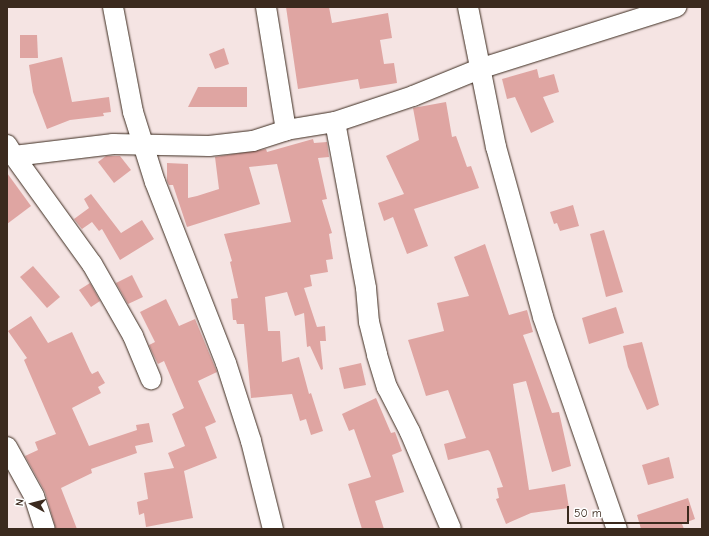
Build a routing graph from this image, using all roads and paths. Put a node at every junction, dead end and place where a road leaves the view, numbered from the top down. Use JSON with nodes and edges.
{"nodes":[{"id":1,"x":113,"y":7,"type":"edge"},
{"id":2,"x":266,"y":7,"type":"edge"},
{"id":3,"x":468,"y":7,"type":"edge"},
{"id":4,"x":671,"y":8,"type":"edge"},
{"id":5,"x":479,"y":69,"type":"junction"},
{"id":6,"x":335,"y":122,"type":"junction"},
{"id":7,"x":286,"y":130,"type":"junction"},
{"id":8,"x":144,"y":143,"type":"junction"},
{"id":9,"x":11,"y":150,"type":"edge"},
{"id":10,"x":151,"y":379,"type":"dead end"},
{"id":11,"x":7,"y":447,"type":"edge"},
{"id":12,"x":45,"y":529,"type":"edge"},
{"id":13,"x":273,"y":529,"type":"edge"},
{"id":14,"x":451,"y":529,"type":"edge"},
{"id":15,"x":617,"y":529,"type":"edge"}],
"edges":[{"from":1,"to":8,"type":"street"},
{"from":2,"to":7,"type":"street"},
{"from":3,"to":5,"type":"street"},
{"from":4,"to":5,"type":"street"},
{"from":5,"to":6,"type":"street"},
{"from":5,"to":15,"type":"street"},
{"from":6,"to":7,"type":"street"},
{"from":6,"to":14,"type":"street"},
{"from":7,"to":8,"type":"street"},
{"from":8,"to":9,"type":"street"},
{"from":8,"to":13,"type":"street"},
{"from":9,"to":10,"type":"street"},
{"from":11,"to":12,"type":"street"}]}
